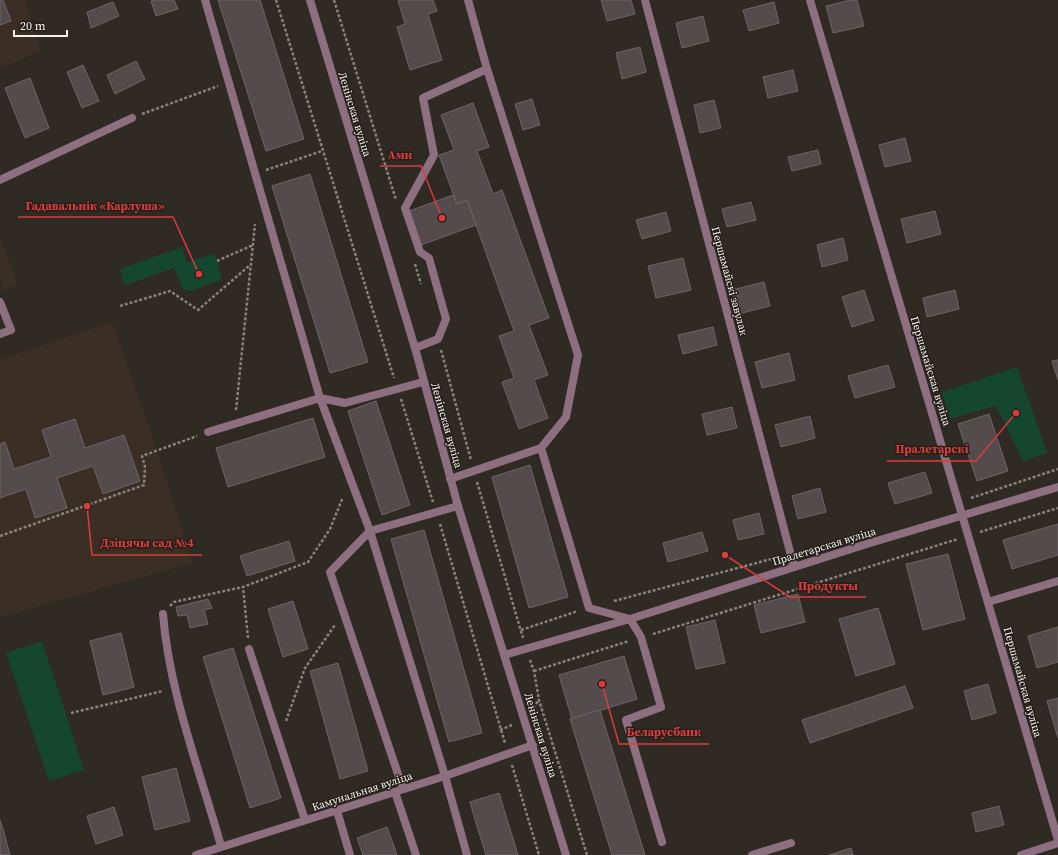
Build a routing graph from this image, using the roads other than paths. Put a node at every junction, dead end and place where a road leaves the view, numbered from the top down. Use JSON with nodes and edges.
{"nodes":[{"id":1,"x":205,"y":0,"type":"edge"},
{"id":2,"x":310,"y":0,"type":"edge"},
{"id":3,"x":468,"y":0,"type":"edge"},
{"id":4,"x":646,"y":0,"type":"edge"},
{"id":5,"x":810,"y":0,"type":"edge"},
{"id":6,"x":487,"y":69,"type":"junction"},
{"id":7,"x":132,"y":118,"type":"road end"},
{"id":8,"x":0,"y":180,"type":"edge"},
{"id":9,"x":0,"y":302,"type":"edge"},
{"id":10,"x":0,"y":334,"type":"edge"},
{"id":11,"x":415,"y":348,"type":"junction"},
{"id":12,"x":423,"y":382,"type":"junction"},
{"id":13,"x":320,"y":398,"type":"junction"},
{"id":14,"x":208,"y":432,"type":"road end"},
{"id":15,"x":541,"y":448,"type":"junction"},
{"id":16,"x":450,"y":479,"type":"junction"},
{"id":17,"x":1058,"y":487,"type":"edge"},
{"id":18,"x":458,"y":506,"type":"junction"},
{"id":19,"x":962,"y":516,"type":"junction"},
{"id":20,"x":370,"y":532,"type":"junction"},
{"id":21,"x":794,"y":567,"type":"junction"},
{"id":22,"x":1058,"y":580,"type":"edge"},
{"id":23,"x":988,"y":602,"type":"junction"},
{"id":24,"x":163,"y":614,"type":"road end"},
{"id":25,"x":630,"y":619,"type":"junction"},
{"id":26,"x":249,"y":649,"type":"road end"},
{"id":27,"x":504,"y":655,"type":"junction"},
{"id":28,"x":533,"y":745,"type":"junction"},
{"id":29,"x":445,"y":776,"type":"junction"},
{"id":30,"x":403,"y":789,"type":"junction"},
{"id":31,"x":394,"y":792,"type":"junction"},
{"id":32,"x":337,"y":811,"type":"junction"},
{"id":33,"x":305,"y":820,"type":"junction"},
{"id":34,"x":1058,"y":841,"type":"edge"},
{"id":35,"x":662,"y":842,"type":"dead end"},
{"id":36,"x":791,"y":843,"type":"dead end"},
{"id":37,"x":221,"y":846,"type":"junction"},
{"id":38,"x":196,"y":855,"type":"edge"},
{"id":39,"x":350,"y":855,"type":"edge"},
{"id":40,"x":416,"y":855,"type":"edge"},
{"id":41,"x":467,"y":855,"type":"edge"},
{"id":42,"x":566,"y":855,"type":"edge"},
{"id":43,"x":752,"y":855,"type":"edge"},
{"id":44,"x":1021,"y":855,"type":"edge"}],
"edges":[{"from":1,"to":13,"type":"street"},
{"from":2,"to":11,"type":"street","name":"Ленінская вуліца"},
{"from":3,"to":6,"type":"street"},
{"from":4,"to":21,"type":"street","name":"Першамайскі завулак"},
{"from":5,"to":19,"type":"street","name":"Першамайская вуліца"},
{"from":6,"to":11,"type":"street"},
{"from":6,"to":15,"type":"street"},
{"from":7,"to":8,"type":"street"},
{"from":9,"to":10,"type":"street"},
{"from":11,"to":12,"type":"street","name":"Ленінская вуліца"},
{"from":12,"to":13,"type":"street"},
{"from":12,"to":16,"type":"street","name":"Ленінская вуліца"},
{"from":13,"to":14,"type":"street"},
{"from":13,"to":20,"type":"street"},
{"from":15,"to":16,"type":"street"},
{"from":15,"to":25,"type":"street"},
{"from":16,"to":18,"type":"street","name":"Ленінская вуліца"},
{"from":17,"to":19,"type":"street","name":"Пралетарская вуліца"},
{"from":18,"to":20,"type":"street"},
{"from":18,"to":27,"type":"street","name":"Ленінская вуліца"},
{"from":19,"to":21,"type":"street","name":"Пралетарская вуліца"},
{"from":19,"to":23,"type":"street","name":"Першамайская вуліца"},
{"from":20,"to":29,"type":"street"},
{"from":20,"to":30,"type":"street"},
{"from":21,"to":25,"type":"street","name":"Пралетарская вуліца"},
{"from":22,"to":23,"type":"street"},
{"from":23,"to":34,"type":"street","name":"Першамайская вуліца"},
{"from":24,"to":37,"type":"street"},
{"from":25,"to":27,"type":"street","name":"Пралетарская вуліца"},
{"from":25,"to":35,"type":"street"},
{"from":26,"to":33,"type":"street"},
{"from":27,"to":28,"type":"street","name":"Ленінская вуліца"},
{"from":28,"to":29,"type":"street","name":"Камунальная вуліца"},
{"from":28,"to":42,"type":"street","name":"Ленінская вуліца"},
{"from":29,"to":30,"type":"street","name":"Камунальная вуліца"},
{"from":29,"to":41,"type":"street"},
{"from":30,"to":31,"type":"street","name":"Камунальная вуліца"},
{"from":31,"to":32,"type":"street","name":"Камунальная вуліца"},
{"from":31,"to":40,"type":"street"},
{"from":32,"to":33,"type":"street","name":"Камунальная вуліца"},
{"from":32,"to":39,"type":"street"},
{"from":33,"to":37,"type":"street","name":"Камунальная вуліца"},
{"from":34,"to":44,"type":"street"},
{"from":36,"to":43,"type":"street"},
{"from":37,"to":38,"type":"street","name":"Камунальная вуліца"}]}
